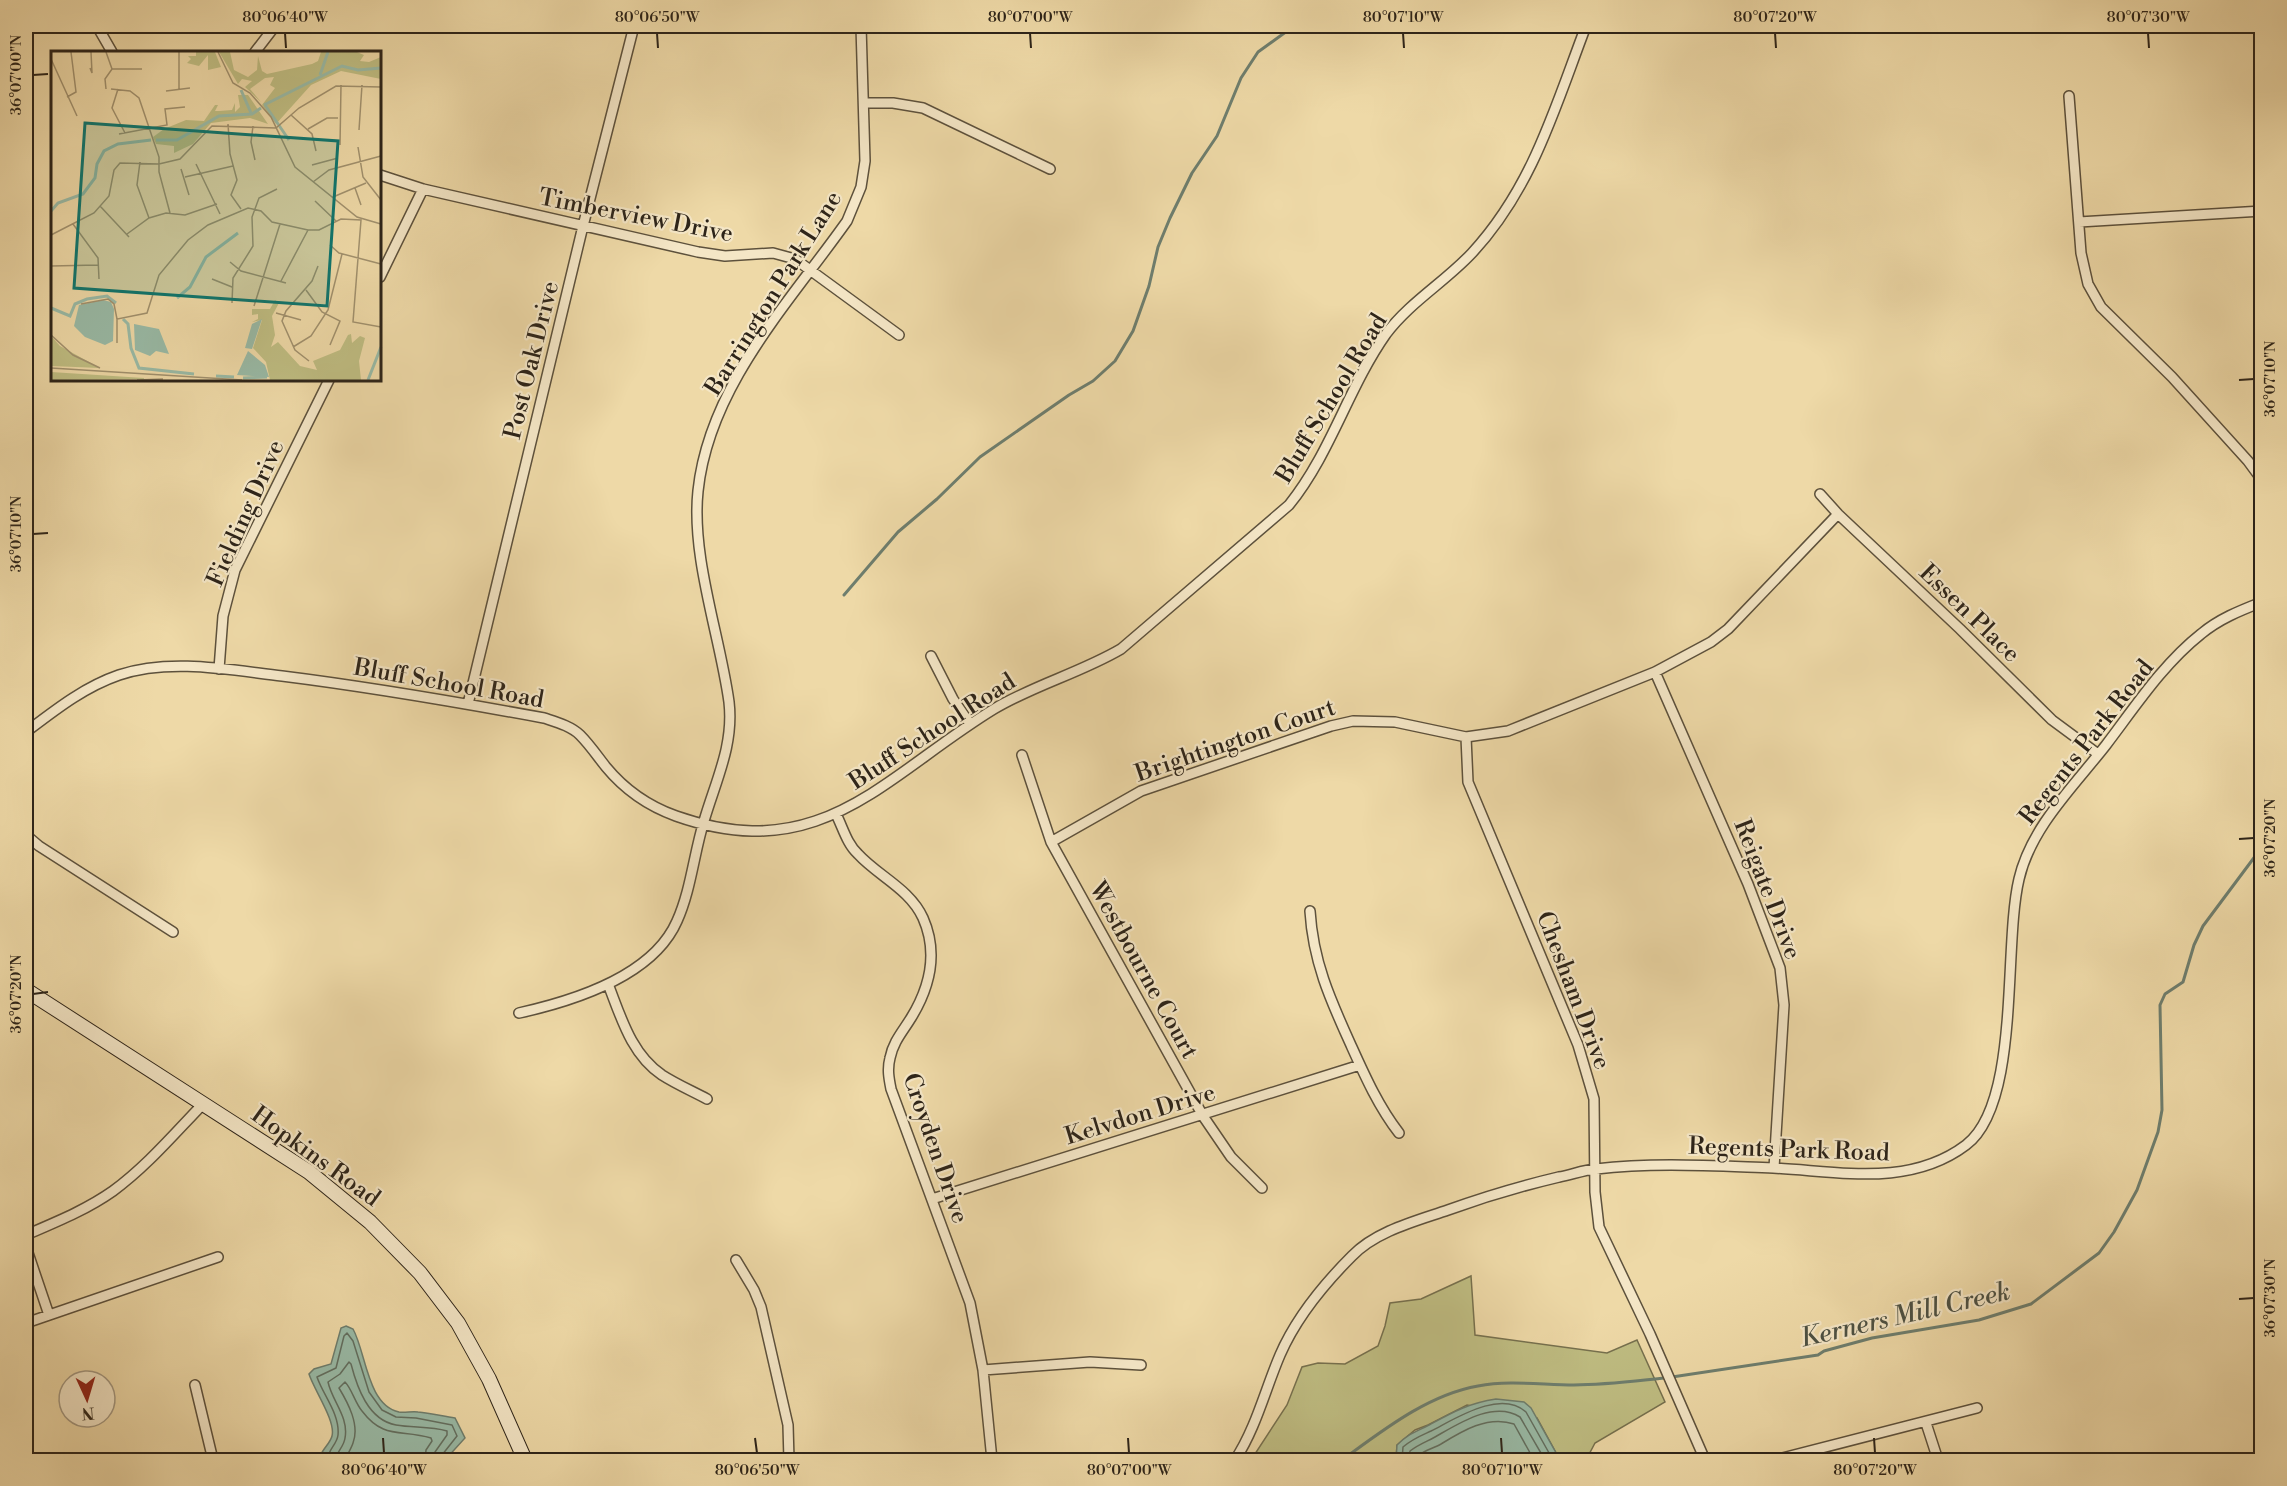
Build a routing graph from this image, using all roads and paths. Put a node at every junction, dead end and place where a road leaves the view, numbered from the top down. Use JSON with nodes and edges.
{"nodes":[{"id":1,"x":97,"y":26,"type":"edge"},
{"id":2,"x":275,"y":26,"type":"edge"},
{"id":3,"x":634,"y":26,"type":"edge"},
{"id":4,"x":861,"y":26,"type":"edge"},
{"id":5,"x":1586,"y":26,"type":"edge"},
{"id":6,"x":111,"y":51,"type":"edge"},
{"id":7,"x":256,"y":51,"type":"edge"},
{"id":8,"x":2069,"y":96,"type":"dead end"},
{"id":9,"x":864,"y":103,"type":"junction"},
{"id":10,"x":1050,"y":169,"type":"dead end"},
{"id":11,"x":381,"y":175,"type":"edge"},
{"id":12,"x":423,"y":189,"type":"junction"},
{"id":13,"x":2262,"y":211,"type":"edge"},
{"id":14,"x":2079,"y":222,"type":"junction"},
{"id":15,"x":583,"y":226,"type":"junction"},
{"id":16,"x":811,"y":270,"type":"junction"},
{"id":17,"x":381,"y":275,"type":"edge"},
{"id":18,"x":900,"y":335,"type":"dead end"},
{"id":19,"x":329,"y":381,"type":"edge"},
{"id":20,"x":2262,"y":480,"type":"edge"},
{"id":21,"x":1820,"y":494,"type":"dead end"},
{"id":22,"x":1839,"y":514,"type":"junction"},
{"id":23,"x":2262,"y":602,"type":"edge"},
{"id":24,"x":932,"y":656,"type":"dead end"},
{"id":25,"x":219,"y":669,"type":"junction"},
{"id":26,"x":1655,"y":672,"type":"junction"},
{"id":27,"x":468,"y":704,"type":"junction"},
{"id":28,"x":970,"y":724,"type":"junction"},
{"id":29,"x":26,"y":732,"type":"edge"},
{"id":30,"x":1466,"y":737,"type":"junction"},
{"id":31,"x":2098,"y":754,"type":"junction"},
{"id":32,"x":1022,"y":756,"type":"dead end"},
{"id":33,"x":836,"y":814,"type":"junction"},
{"id":34,"x":703,"y":823,"type":"junction"},
{"id":35,"x":26,"y":835,"type":"edge"},
{"id":36,"x":1051,"y":842,"type":"junction"},
{"id":37,"x":1310,"y":911,"type":"dead end"},
{"id":38,"x":173,"y":932,"type":"dead end"},
{"id":39,"x":608,"y":984,"type":"junction"},
{"id":40,"x":26,"y":990,"type":"edge"},
{"id":41,"x":519,"y":1013,"type":"dead end"},
{"id":42,"x":1360,"y":1065,"type":"junction"},
{"id":43,"x":707,"y":1099,"type":"dead end"},
{"id":44,"x":203,"y":1104,"type":"junction"},
{"id":45,"x":1203,"y":1116,"type":"junction"},
{"id":46,"x":1399,"y":1133,"type":"dead end"},
{"id":47,"x":1774,"y":1168,"type":"junction"},
{"id":48,"x":1594,"y":1169,"type":"junction"},
{"id":49,"x":1262,"y":1188,"type":"dead end"},
{"id":50,"x":932,"y":1199,"type":"junction"},
{"id":51,"x":26,"y":1235,"type":"edge"},
{"id":52,"x":26,"y":1247,"type":"edge"},
{"id":53,"x":218,"y":1257,"type":"dead end"},
{"id":54,"x":736,"y":1260,"type":"dead end"},
{"id":55,"x":49,"y":1315,"type":"junction"},
{"id":56,"x":26,"y":1323,"type":"edge"},
{"id":57,"x":1141,"y":1365,"type":"dead end"},
{"id":58,"x":983,"y":1370,"type":"junction"},
{"id":59,"x":195,"y":1385,"type":"dead end"},
{"id":60,"x":1977,"y":1408,"type":"dead end"},
{"id":61,"x":1926,"y":1423,"type":"junction"},
{"id":62,"x":213,"y":1461,"type":"edge"},
{"id":63,"x":525,"y":1461,"type":"edge"},
{"id":64,"x":789,"y":1461,"type":"edge"},
{"id":65,"x":992,"y":1461,"type":"edge"},
{"id":66,"x":1235,"y":1461,"type":"edge"},
{"id":67,"x":1705,"y":1461,"type":"edge"},
{"id":68,"x":1774,"y":1461,"type":"edge"},
{"id":69,"x":1938,"y":1461,"type":"edge"}],
"edges":[{"from":1,"to":6,"type":"street"},
{"from":2,"to":7,"type":"street"},
{"from":3,"to":15,"type":"street","name":"Post Oak Drive"},
{"from":4,"to":9,"type":"street","name":"Barrington Park Lane"},
{"from":5,"to":28,"type":"street","name":"Bluff School Road"},
{"from":8,"to":14,"type":"street"},
{"from":9,"to":10,"type":"street"},
{"from":9,"to":16,"type":"street","name":"Barrington Park Lane"},
{"from":11,"to":12,"type":"street","name":"Timberview Drive"},
{"from":12,"to":15,"type":"street","name":"Timberview Drive"},
{"from":12,"to":17,"type":"street"},
{"from":13,"to":14,"type":"street"},
{"from":14,"to":20,"type":"street"},
{"from":15,"to":16,"type":"street","name":"Timberview Drive"},
{"from":15,"to":27,"type":"street","name":"Post Oak Drive"},
{"from":16,"to":18,"type":"street","name":"Timberview Drive"},
{"from":16,"to":34,"type":"street","name":"Barrington Park Lane"},
{"from":19,"to":25,"type":"street","name":"Fielding Drive"},
{"from":21,"to":22,"type":"street","name":"Essen Place"},
{"from":22,"to":26,"type":"street","name":"Brightington Court"},
{"from":22,"to":31,"type":"street","name":"Essen Place"},
{"from":23,"to":31,"type":"street","name":"Regents Park Road"},
{"from":24,"to":28,"type":"street"},
{"from":25,"to":27,"type":"street","name":"Bluff School Road"},
{"from":25,"to":29,"type":"street","name":"Bluff School Road"},
{"from":26,"to":30,"type":"street","name":"Brightington Court"},
{"from":26,"to":47,"type":"street","name":"Reigate Drive"},
{"from":27,"to":34,"type":"street","name":"Bluff School Road"},
{"from":28,"to":33,"type":"street","name":"Bluff School Road"},
{"from":30,"to":36,"type":"street","name":"Brightington Court"},
{"from":30,"to":48,"type":"street","name":"Chesham Drive"},
{"from":31,"to":47,"type":"street","name":"Regents Park Road"},
{"from":32,"to":36,"type":"street","name":"Westbourne Court"},
{"from":33,"to":34,"type":"street","name":"Bluff School Road"},
{"from":33,"to":50,"type":"street","name":"Croyden Drive"},
{"from":34,"to":39,"type":"street","name":"Barrington Park Lane"},
{"from":35,"to":38,"type":"street"},
{"from":36,"to":45,"type":"street","name":"Westbourne Court"},
{"from":37,"to":42,"type":"street"},
{"from":39,"to":41,"type":"street","name":"Barrington Park Lane"},
{"from":39,"to":43,"type":"street"},
{"from":40,"to":44,"type":"main road","name":"Hopkins Road"},
{"from":42,"to":45,"type":"street","name":"Kelvdon Drive"},
{"from":42,"to":46,"type":"street"},
{"from":44,"to":51,"type":"street"},
{"from":44,"to":63,"type":"main road","name":"Hopkins Road"},
{"from":45,"to":49,"type":"street","name":"Westbourne Court"},
{"from":45,"to":50,"type":"street","name":"Kelvdon Drive"},
{"from":47,"to":48,"type":"street","name":"Regents Park Road"},
{"from":48,"to":66,"type":"street","name":"Regents Park Road"},
{"from":48,"to":67,"type":"street","name":"Chesham Drive"},
{"from":50,"to":58,"type":"street","name":"Croyden Drive"},
{"from":52,"to":55,"type":"street"},
{"from":53,"to":55,"type":"street"},
{"from":54,"to":64,"type":"street"},
{"from":55,"to":56,"type":"street"},
{"from":57,"to":58,"type":"street"},
{"from":58,"to":65,"type":"street","name":"Croyden Drive"},
{"from":59,"to":62,"type":"street"},
{"from":60,"to":61,"type":"street"},
{"from":61,"to":68,"type":"street"},
{"from":61,"to":69,"type":"street"}]}
